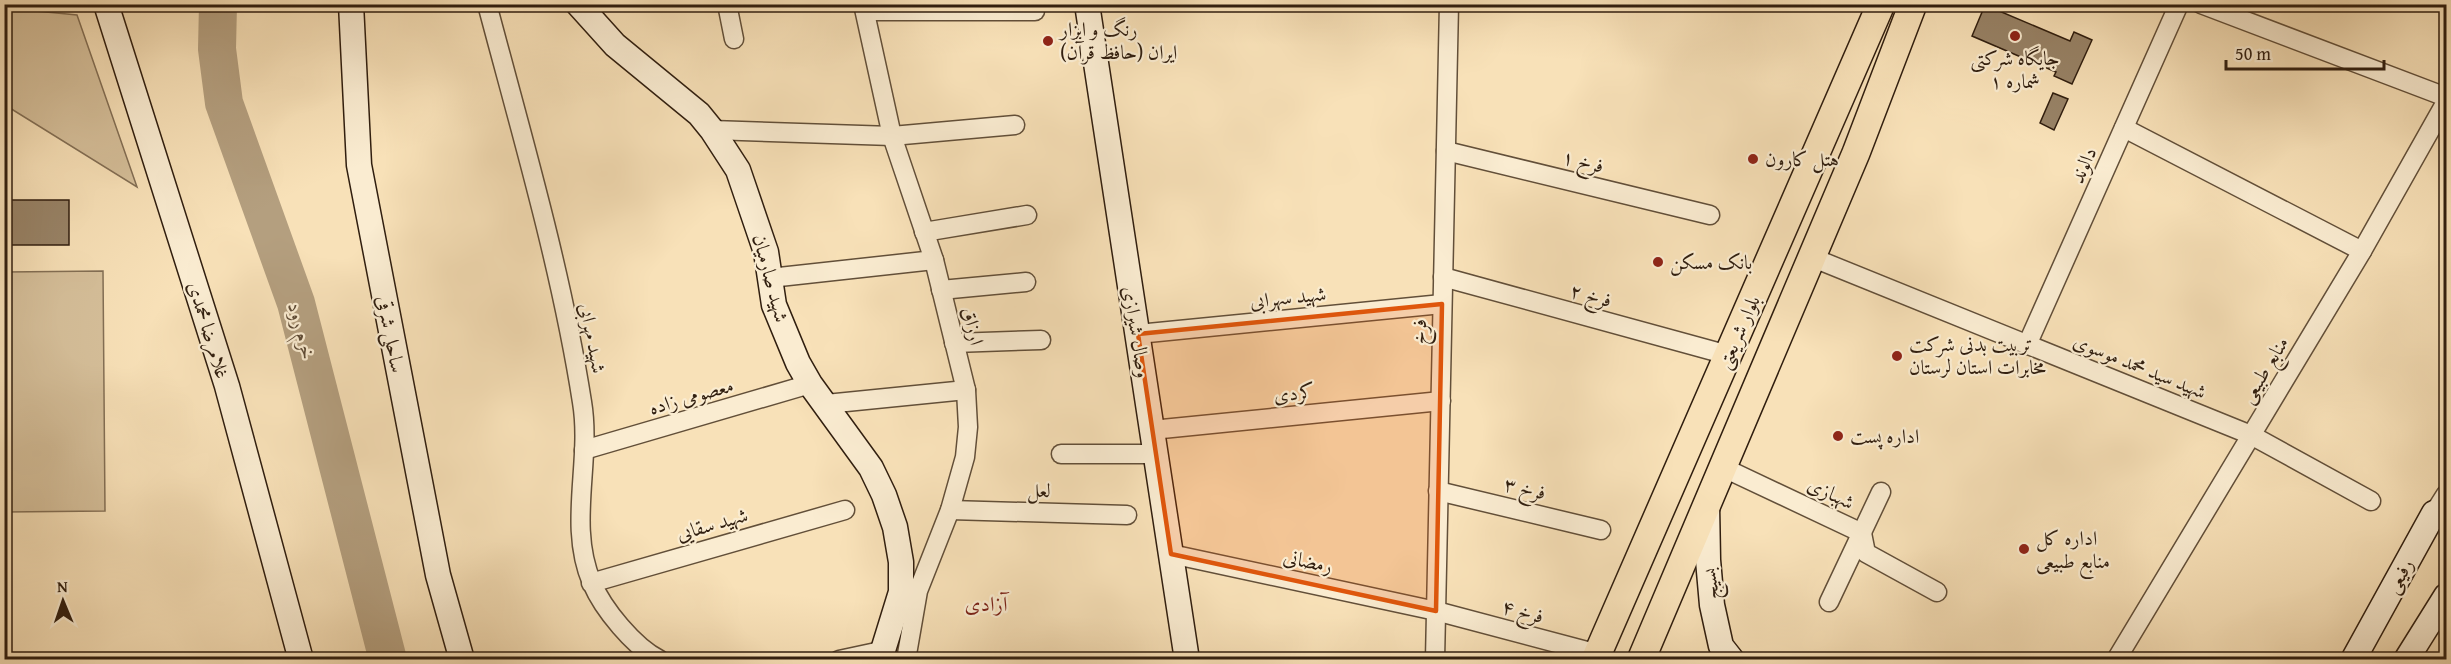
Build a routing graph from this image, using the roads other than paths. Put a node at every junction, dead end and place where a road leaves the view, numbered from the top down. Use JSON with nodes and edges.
{"nodes":[{"id":1,"x":351,"y":4,"type":"edge"},
{"id":2,"x":487,"y":4,"type":"edge"},
{"id":3,"x":578,"y":4,"type":"edge"},
{"id":4,"x":726,"y":4,"type":"edge"},
{"id":5,"x":1087,"y":4,"type":"edge"},
{"id":6,"x":1449,"y":4,"type":"edge"},
{"id":7,"x":1872,"y":4,"type":"edge"},
{"id":8,"x":1881,"y":4,"type":"edge"},
{"id":9,"x":1913,"y":4,"type":"edge"},
{"id":10,"x":2179,"y":4,"type":"edge"},
{"id":11,"x":2201,"y":4,"type":"edge"},
{"id":12,"x":106,"y":7,"type":"edge"},
{"id":13,"x":864,"y":8,"type":"edge"},
{"id":14,"x":1035,"y":11,"type":"dead end"},
{"id":15,"x":734,"y":39,"type":"dead end"},
{"id":16,"x":1863,"y":45,"type":"junction"},
{"id":17,"x":2446,"y":99,"type":"edge"},
{"id":18,"x":1015,"y":125,"type":"dead end"},
{"id":19,"x":2124,"y":128,"type":"junction"},
{"id":20,"x":712,"y":130,"type":"junction"},
{"id":21,"x":892,"y":136,"type":"junction"},
{"id":22,"x":1446,"y":151,"type":"junction"},
{"id":23,"x":1710,"y":214,"type":"dead end"},
{"id":24,"x":1027,"y":215,"type":"dead end"},
{"id":25,"x":924,"y":232,"type":"junction"},
{"id":26,"x":2362,"y":251,"type":"junction"},
{"id":27,"x":1811,"y":257,"type":"junction"},
{"id":28,"x":934,"y":260,"type":"junction"},
{"id":29,"x":1443,"y":277,"type":"junction"},
{"id":30,"x":770,"y":278,"type":"junction"},
{"id":31,"x":1026,"y":282,"type":"dead end"},
{"id":32,"x":941,"y":290,"type":"junction"},
{"id":33,"x":1442,"y":304,"type":"junction"},
{"id":34,"x":1137,"y":334,"type":"junction"},
{"id":35,"x":1041,"y":340,"type":"dead end"},
{"id":36,"x":954,"y":343,"type":"junction"},
{"id":37,"x":2027,"y":345,"type":"junction"},
{"id":38,"x":1728,"y":355,"type":"junction"},
{"id":39,"x":810,"y":384,"type":"junction"},
{"id":40,"x":966,"y":390,"type":"junction"},
{"id":41,"x":1441,"y":401,"type":"junction"},
{"id":42,"x":825,"y":404,"type":"junction"},
{"id":43,"x":1152,"y":430,"type":"junction"},
{"id":44,"x":2251,"y":435,"type":"junction"},
{"id":45,"x":584,"y":450,"type":"junction"},
{"id":46,"x":1061,"y":454,"type":"dead end"},
{"id":47,"x":1156,"y":454,"type":"junction"},
{"id":48,"x":1722,"y":467,"type":"junction"},
{"id":49,"x":1438,"y":491,"type":"junction"},
{"id":50,"x":1881,"y":492,"type":"dead end"},
{"id":51,"x":2371,"y":501,"type":"dead end"},
{"id":52,"x":1707,"y":504,"type":"junction"},
{"id":53,"x":2442,"y":509,"type":"edge"},
{"id":54,"x":845,"y":510,"type":"dead end"},
{"id":55,"x":950,"y":510,"type":"junction"},
{"id":56,"x":1128,"y":515,"type":"dead end"},
{"id":57,"x":1601,"y":530,"type":"dead end"},
{"id":58,"x":1862,"y":532,"type":"junction"},
{"id":59,"x":1171,"y":554,"type":"junction"},
{"id":60,"x":591,"y":582,"type":"junction"},
{"id":61,"x":1936,"y":592,"type":"dead end"},
{"id":62,"x":2446,"y":596,"type":"edge"},
{"id":63,"x":1829,"y":602,"type":"dead end"},
{"id":64,"x":1436,"y":611,"type":"junction"},
{"id":65,"x":880,"y":655,"type":"edge"},
{"id":66,"x":1597,"y":657,"type":"edge"},
{"id":67,"x":302,"y":660,"type":"edge"},
{"id":68,"x":462,"y":660,"type":"edge"},
{"id":69,"x":660,"y":660,"type":"edge"},
{"id":70,"x":839,"y":660,"type":"edge"},
{"id":71,"x":906,"y":660,"type":"edge"},
{"id":72,"x":1187,"y":660,"type":"edge"},
{"id":73,"x":1435,"y":660,"type":"edge"},
{"id":74,"x":1641,"y":660,"type":"edge"},
{"id":75,"x":1732,"y":660,"type":"edge"},
{"id":76,"x":2116,"y":660,"type":"edge"},
{"id":77,"x":2353,"y":660,"type":"edge"},
{"id":78,"x":2406,"y":660,"type":"edge"}],
"edges":[{"from":1,"to":68,"type":"street","name":"ساحلی شرقی"},
{"from":2,"to":45,"type":"street","name":"شهید مهرابی"},
{"from":3,"to":20,"type":"street","name":"شهید صارمیان"},
{"from":4,"to":15,"type":"street"},
{"from":5,"to":34,"type":"street","name":"وصال شیرازی"},
{"from":6,"to":22,"type":"street","name":"فرخ"},
{"from":7,"to":16,"type":"main road"},
{"from":8,"to":16,"type":"main road","name":"بلوار شریعتی"},
{"from":9,"to":27,"type":"main road","name":"بلوار شریعتی"},
{"from":10,"to":19,"type":"street","name":"دالوند"},
{"from":11,"to":17,"type":"street"},
{"from":12,"to":67,"type":"street","name":"غلامرضا محمدی"},
{"from":13,"to":14,"type":"street"},
{"from":13,"to":21,"type":"street","name":"ارزاق"},
{"from":16,"to":38,"type":"main road","name":"بلوار شریعتی"},
{"from":17,"to":26,"type":"street","name":"منابع طبیعی"},
{"from":18,"to":21,"type":"street"},
{"from":19,"to":26,"type":"street"},
{"from":19,"to":37,"type":"street","name":"دالوند"},
{"from":20,"to":21,"type":"street"},
{"from":20,"to":30,"type":"street","name":"شهید صارمیان"},
{"from":21,"to":25,"type":"street","name":"ارزاق"},
{"from":22,"to":23,"type":"street","name":"فرخ ۱"},
{"from":22,"to":29,"type":"street","name":"فرخ"},
{"from":24,"to":25,"type":"street"},
{"from":25,"to":28,"type":"street","name":"ارزاق"},
{"from":26,"to":44,"type":"street","name":"منابع طبیعی"},
{"from":27,"to":37,"type":"street","name":"شهید سید محمد موسوی"},
{"from":27,"to":48,"type":"main road","name":"بلوار شریعتی"},
{"from":28,"to":30,"type":"street"},
{"from":28,"to":32,"type":"street","name":"ارزاق"},
{"from":29,"to":33,"type":"street","name":"فرخ"},
{"from":29,"to":38,"type":"street","name":"فرخ ۲"},
{"from":30,"to":39,"type":"street","name":"شهید صارمیان"},
{"from":31,"to":32,"type":"street"},
{"from":32,"to":36,"type":"street","name":"ارزاق"},
{"from":33,"to":34,"type":"street","name":"شهید سهرابی"},
{"from":33,"to":41,"type":"street","name":"فرخ"},
{"from":34,"to":43,"type":"street","name":"وصال شیرازی"},
{"from":35,"to":36,"type":"street"},
{"from":36,"to":40,"type":"street","name":"ارزاق"},
{"from":37,"to":44,"type":"street","name":"شهید سید محمد موسوی"},
{"from":38,"to":66,"type":"main road","name":"بلوار شریعتی"},
{"from":39,"to":42,"type":"street","name":"شهید صارمیان"},
{"from":39,"to":45,"type":"street","name":"معصومی زاده"},
{"from":40,"to":42,"type":"street"},
{"from":40,"to":55,"type":"street","name":"ارزاق"},
{"from":41,"to":43,"type":"street","name":"کردی"},
{"from":41,"to":49,"type":"street","name":"فرخ"},
{"from":42,"to":65,"type":"street","name":"شهید صارمیان"},
{"from":43,"to":47,"type":"street","name":"وصال شیرازی"},
{"from":44,"to":51,"type":"street","name":"شهید سید محمد موسوی"},
{"from":44,"to":76,"type":"street","name":"منابع طبیعی"},
{"from":45,"to":60,"type":"street","name":"شهید مهرابی"},
{"from":46,"to":47,"type":"street"},
{"from":47,"to":59,"type":"street","name":"وصال شیرازی"},
{"from":48,"to":52,"type":"main road","name":"بلوار شریعتی"},
{"from":48,"to":58,"type":"street","name":"شهبازی"},
{"from":49,"to":57,"type":"street","name":"فرخ ۳"},
{"from":49,"to":64,"type":"street","name":"فرخ"},
{"from":50,"to":58,"type":"street"},
{"from":52,"to":74,"type":"main road","name":"بلوار شریعتی"},
{"from":52,"to":75,"type":"street","name":"بسیج"},
{"from":53,"to":77,"type":"street","name":"رفیعی"},
{"from":54,"to":60,"type":"street","name":"شهید سقایی"},
{"from":55,"to":56,"type":"street","name":"لعل"},
{"from":55,"to":71,"type":"street","name":"ارزاق"},
{"from":58,"to":61,"type":"street","name":"شهبازی"},
{"from":58,"to":63,"type":"street"},
{"from":59,"to":64,"type":"street","name":"رمضانی"},
{"from":59,"to":72,"type":"street","name":"وصال شیرازی"},
{"from":60,"to":69,"type":"street","name":"شهید مهرابی"},
{"from":62,"to":78,"type":"street"},
{"from":64,"to":66,"type":"street","name":"فرخ ۴"},
{"from":64,"to":73,"type":"street","name":"فرخ"},
{"from":65,"to":70,"type":"street"}]}
